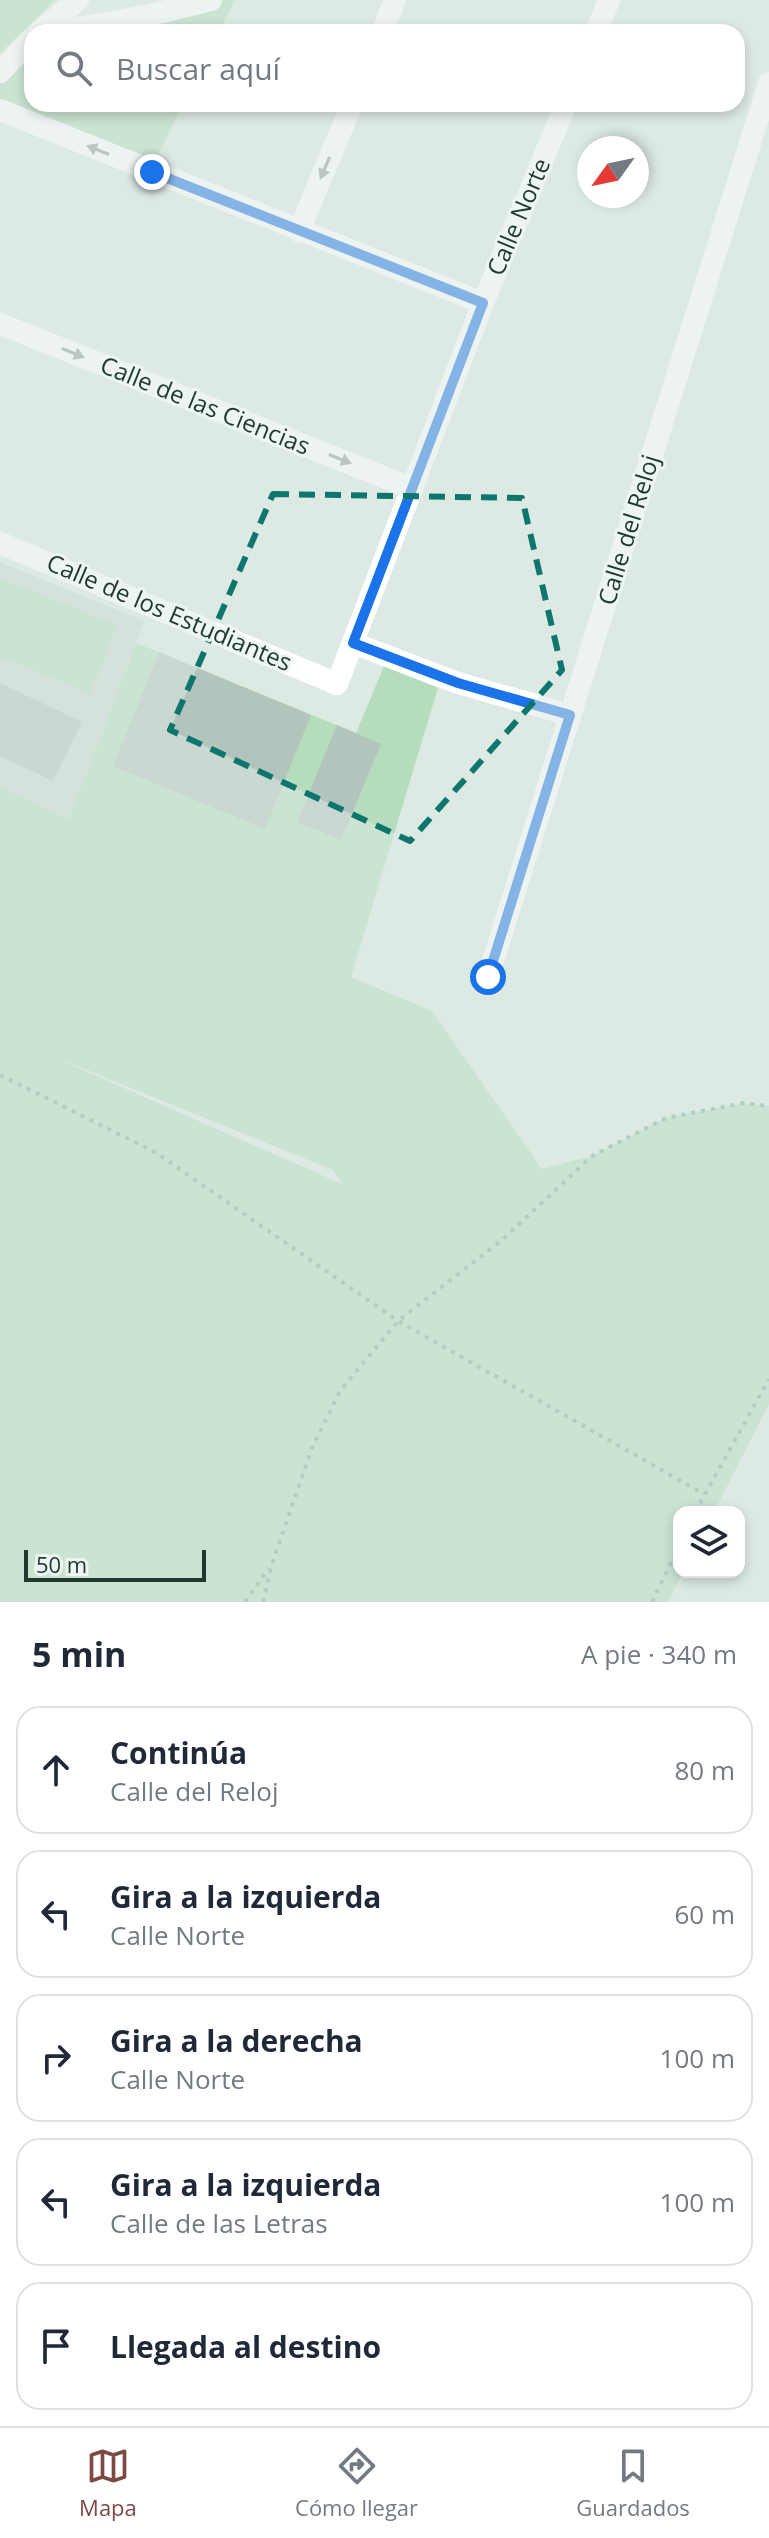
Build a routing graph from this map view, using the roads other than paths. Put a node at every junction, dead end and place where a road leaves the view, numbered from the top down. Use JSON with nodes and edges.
{"nodes":[{"id":1,"x":78,"y":0,"type":"edge"},
{"id":2,"x":211,"y":0,"type":"edge"},
{"id":3,"x":395,"y":0,"type":"edge"},
{"id":4,"x":609,"y":0,"type":"edge"},
{"id":5,"x":49,"y":24,"type":"edge"},
{"id":6,"x":101,"y":24,"type":"edge"},
{"id":7,"x":385,"y":24,"type":"edge"},
{"id":8,"x":599,"y":24,"type":"edge"},
{"id":9,"x":24,"y":47,"type":"edge"},
{"id":10,"x":0,"y":72,"type":"edge"},
{"id":11,"x":769,"y":83,"type":"edge"},
{"id":12,"x":0,"y":110,"type":"edge"},
{"id":13,"x":349,"y":112,"type":"edge"},
{"id":14,"x":563,"y":112,"type":"edge"},
{"id":15,"x":299,"y":231,"type":"junction"},
{"id":16,"x":483,"y":303,"type":"junction"},
{"id":17,"x":0,"y":324,"type":"edge"},
{"id":18,"x":411,"y":488,"type":"junction"},
{"id":19,"x":0,"y":543,"type":"edge"},
{"id":20,"x":353,"y":643,"type":"junction"},
{"id":21,"x":337,"y":684,"type":"joint"},
{"id":22,"x":570,"y":715,"type":"junction"},
{"id":23,"x":488,"y":977,"type":"dead end"}],
"edges":[{"from":1,"to":5,"type":"street"},
{"from":2,"to":6,"type":"street"},
{"from":3,"to":7,"type":"street"},
{"from":4,"to":8,"type":"street"},
{"from":9,"to":10,"type":"street"},
{"from":11,"to":22,"type":"street","name":"Calle del Reloj"},
{"from":15,"to":12,"type":"street","one_way":true},
{"from":13,"to":15,"type":"street","one_way":true},
{"from":14,"to":16,"type":"street","name":"Calle Norte"},
{"from":15,"to":16,"type":"street"},
{"from":16,"to":18,"type":"street","name":"Calle Norte"},
{"from":17,"to":18,"type":"street","name":"Calle de las Ciencias","one_way":true},
{"from":18,"to":20,"type":"street","name":"Calle Norte"},
{"from":19,"to":21,"type":"street","name":"Calle de los Estudiantes"},
{"from":20,"to":21,"type":"street","name":"Calle Norte"},
{"from":20,"to":22,"type":"street"},
{"from":22,"to":23,"type":"street","name":"Calle del Reloj"}]}
